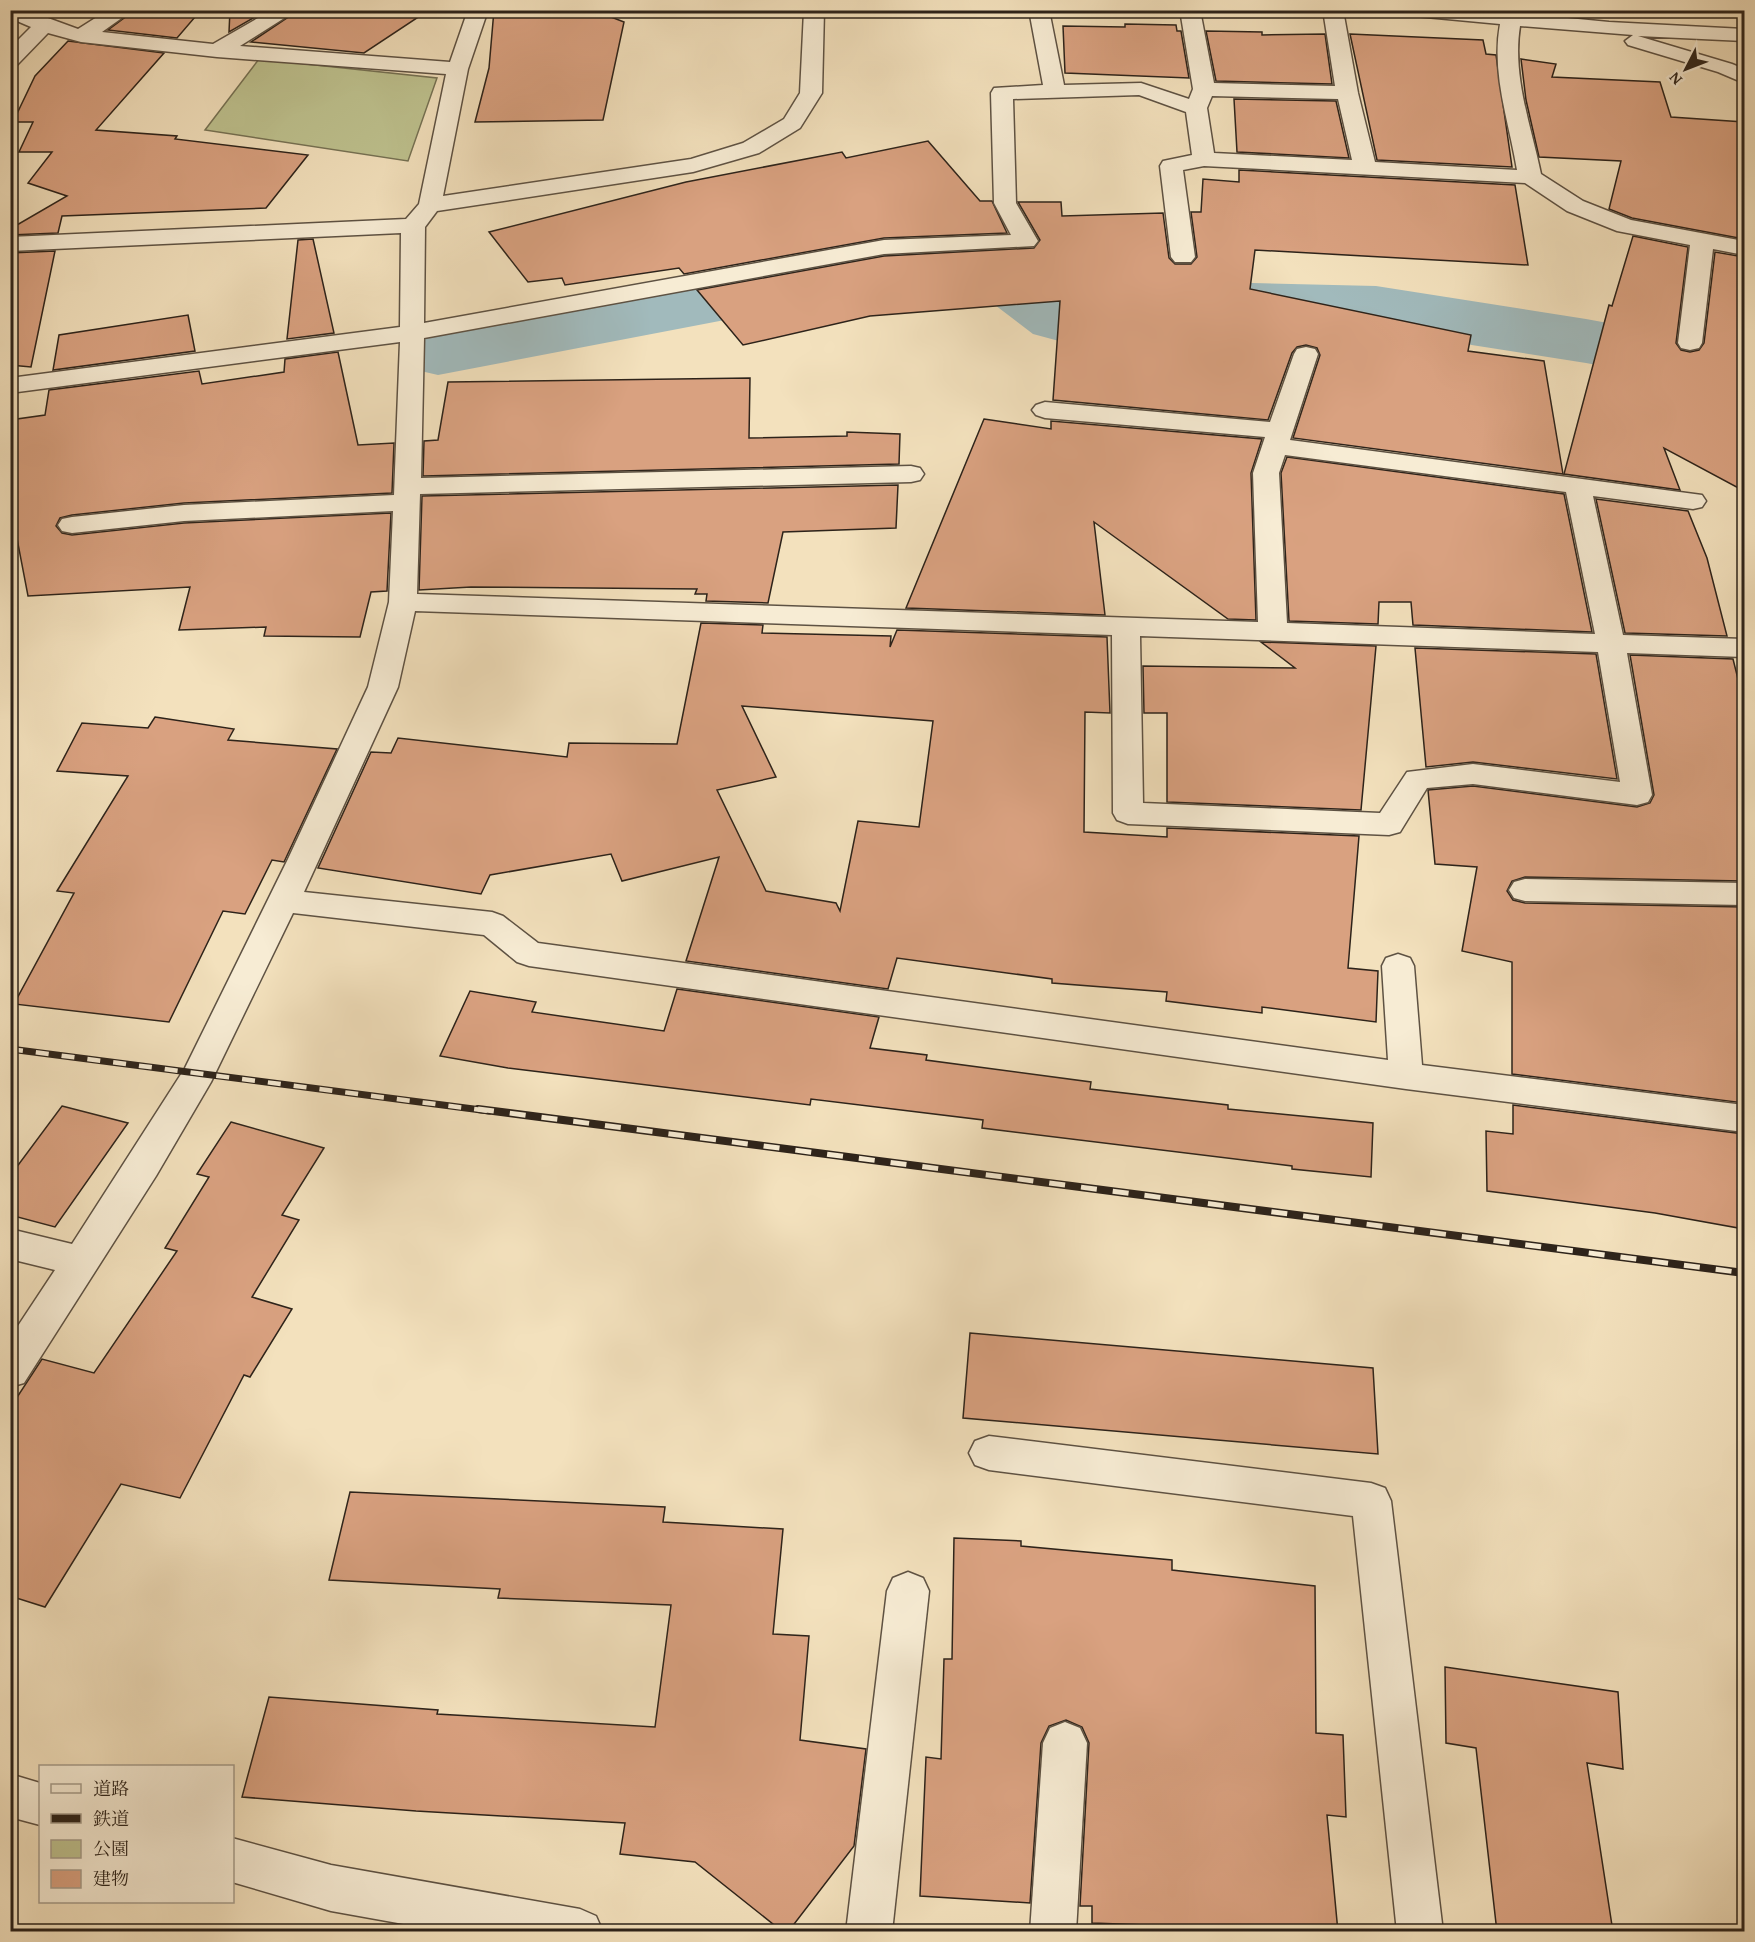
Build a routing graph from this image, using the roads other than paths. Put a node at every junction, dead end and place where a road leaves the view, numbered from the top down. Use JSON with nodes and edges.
{"nodes":[{"id":1,"x":123,"y":10,"type":"edge"},
{"id":2,"x":287,"y":10,"type":"edge"},
{"id":3,"x":478,"y":10,"type":"edge"},
{"id":4,"x":1039,"y":10,"type":"edge"},
{"id":5,"x":1190,"y":10,"type":"edge"},
{"id":6,"x":1333,"y":10,"type":"edge"},
{"id":7,"x":1415,"y":10,"type":"edge"},
{"id":8,"x":10,"y":11,"type":"edge"},
{"id":9,"x":815,"y":11,"type":"edge"},
{"id":10,"x":1511,"y":20,"type":"junction"},
{"id":11,"x":10,"y":23,"type":"edge"},
{"id":12,"x":44,"y":26,"type":"junction"},
{"id":13,"x":1610,"y":28,"type":"junction"},
{"id":14,"x":1744,"y":35,"type":"edge"},
{"id":15,"x":81,"y":36,"type":"junction"},
{"id":16,"x":217,"y":51,"type":"junction"},
{"id":17,"x":10,"y":61,"type":"edge"},
{"id":18,"x":458,"y":69,"type":"junction"},
{"id":19,"x":1744,"y":77,"type":"edge"},
{"id":20,"x":1055,"y":91,"type":"junction"},
{"id":21,"x":1347,"y":93,"type":"junction"},
{"id":22,"x":1200,"y":98,"type":"junction"},
{"id":23,"x":1204,"y":159,"type":"junction"},
{"id":24,"x":1365,"y":168,"type":"junction"},
{"id":25,"x":1530,"y":177,"type":"junction"},
{"id":26,"x":430,"y":205,"type":"junction"},
{"id":27,"x":413,"y":226,"type":"junction"},
{"id":28,"x":1702,"y":240,"type":"junction"},
{"id":29,"x":10,"y":244,"type":"edge"},
{"id":30,"x":1744,"y":248,"type":"edge"},
{"id":31,"x":1184,"y":257,"type":"dead end"},
{"id":32,"x":412,"y":333,"type":"junction"},
{"id":33,"x":1690,"y":343,"type":"dead end"},
{"id":34,"x":1306,"y":354,"type":"dead end"},
{"id":35,"x":10,"y":386,"type":"edge"},
{"id":36,"x":1045,"y":410,"type":"dead end"},
{"id":37,"x":1276,"y":438,"type":"junction"},
{"id":38,"x":911,"y":474,"type":"dead end"},
{"id":39,"x":1578,"y":486,"type":"junction"},
{"id":40,"x":407,"y":494,"type":"junction"},
{"id":41,"x":1693,"y":501,"type":"dead end"},
{"id":42,"x":72,"y":525,"type":"dead end"},
{"id":43,"x":403,"y":603,"type":"junction"},
{"id":44,"x":1126,"y":626,"type":"junction"},
{"id":45,"x":1273,"y":632,"type":"junction"},
{"id":46,"x":1611,"y":644,"type":"junction"},
{"id":47,"x":1744,"y":648,"type":"edge"},
{"id":48,"x":1525,"y":890,"type":"dead end"},
{"id":49,"x":1744,"y":894,"type":"edge"},
{"id":50,"x":284,"y":901,"type":"junction"},
{"id":51,"x":1398,"y":966,"type":"dead end"},
{"id":52,"x":1406,"y":1076,"type":"junction"},
{"id":53,"x":1744,"y":1119,"type":"edge"},
{"id":54,"x":10,"y":1244,"type":"edge"},
{"id":55,"x":79,"y":1261,"type":"junction"},
{"id":56,"x":10,"y":1371,"type":"edge"},
{"id":57,"x":988,"y":1453,"type":"dead end"},
{"id":58,"x":908,"y":1591,"type":"dead end"},
{"id":59,"x":1065,"y":1743,"type":"dead end"},
{"id":60,"x":10,"y":1795,"type":"edge"},
{"id":61,"x":39,"y":1804,"type":"edge"},
{"id":62,"x":234,"y":1861,"type":"edge"},
{"id":63,"x":580,"y":1932,"type":"edge"},
{"id":64,"x":869,"y":1932,"type":"edge"},
{"id":65,"x":1053,"y":1932,"type":"edge"},
{"id":66,"x":1420,"y":1932,"type":"edge"}],
"edges":[{"from":1,"to":15,"type":"street"},
{"from":2,"to":16,"type":"street"},
{"from":3,"to":18,"type":"street"},
{"from":4,"to":20,"type":"street"},
{"from":5,"to":22,"type":"street"},
{"from":6,"to":21,"type":"street"},
{"from":7,"to":10,"type":"street"},
{"from":8,"to":12,"type":"street"},
{"from":9,"to":26,"type":"street"},
{"from":10,"to":13,"type":"street"},
{"from":10,"to":25,"type":"street"},
{"from":11,"to":12,"type":"street"},
{"from":12,"to":15,"type":"street"},
{"from":12,"to":17,"type":"street"},
{"from":13,"to":14,"type":"street"},
{"from":13,"to":19,"type":"street"},
{"from":15,"to":16,"type":"street"},
{"from":16,"to":18,"type":"street"},
{"from":18,"to":26,"type":"street"},
{"from":20,"to":22,"type":"street"},
{"from":20,"to":32,"type":"street"},
{"from":21,"to":22,"type":"street"},
{"from":21,"to":24,"type":"street"},
{"from":22,"to":23,"type":"street"},
{"from":23,"to":24,"type":"street"},
{"from":23,"to":31,"type":"street"},
{"from":24,"to":25,"type":"street"},
{"from":25,"to":28,"type":"street"},
{"from":26,"to":27,"type":"street"},
{"from":27,"to":29,"type":"street"},
{"from":27,"to":32,"type":"street"},
{"from":28,"to":30,"type":"street"},
{"from":28,"to":33,"type":"street"},
{"from":32,"to":35,"type":"street"},
{"from":32,"to":40,"type":"street"},
{"from":34,"to":37,"type":"street"},
{"from":36,"to":37,"type":"street"},
{"from":37,"to":39,"type":"street"},
{"from":37,"to":45,"type":"street"},
{"from":38,"to":40,"type":"street"},
{"from":39,"to":41,"type":"street"},
{"from":39,"to":46,"type":"street"},
{"from":40,"to":42,"type":"street"},
{"from":40,"to":43,"type":"street"},
{"from":43,"to":44,"type":"street"},
{"from":43,"to":50,"type":"street"},
{"from":44,"to":45,"type":"street"},
{"from":44,"to":46,"type":"street"},
{"from":45,"to":46,"type":"street"},
{"from":46,"to":47,"type":"street"},
{"from":48,"to":49,"type":"street"},
{"from":50,"to":52,"type":"street"},
{"from":50,"to":55,"type":"street"},
{"from":51,"to":52,"type":"street"},
{"from":52,"to":53,"type":"street"},
{"from":54,"to":55,"type":"street"},
{"from":55,"to":56,"type":"street"},
{"from":57,"to":66,"type":"street"},
{"from":58,"to":64,"type":"street"},
{"from":59,"to":65,"type":"street"},
{"from":60,"to":61,"type":"street"},
{"from":62,"to":63,"type":"street"}]}
